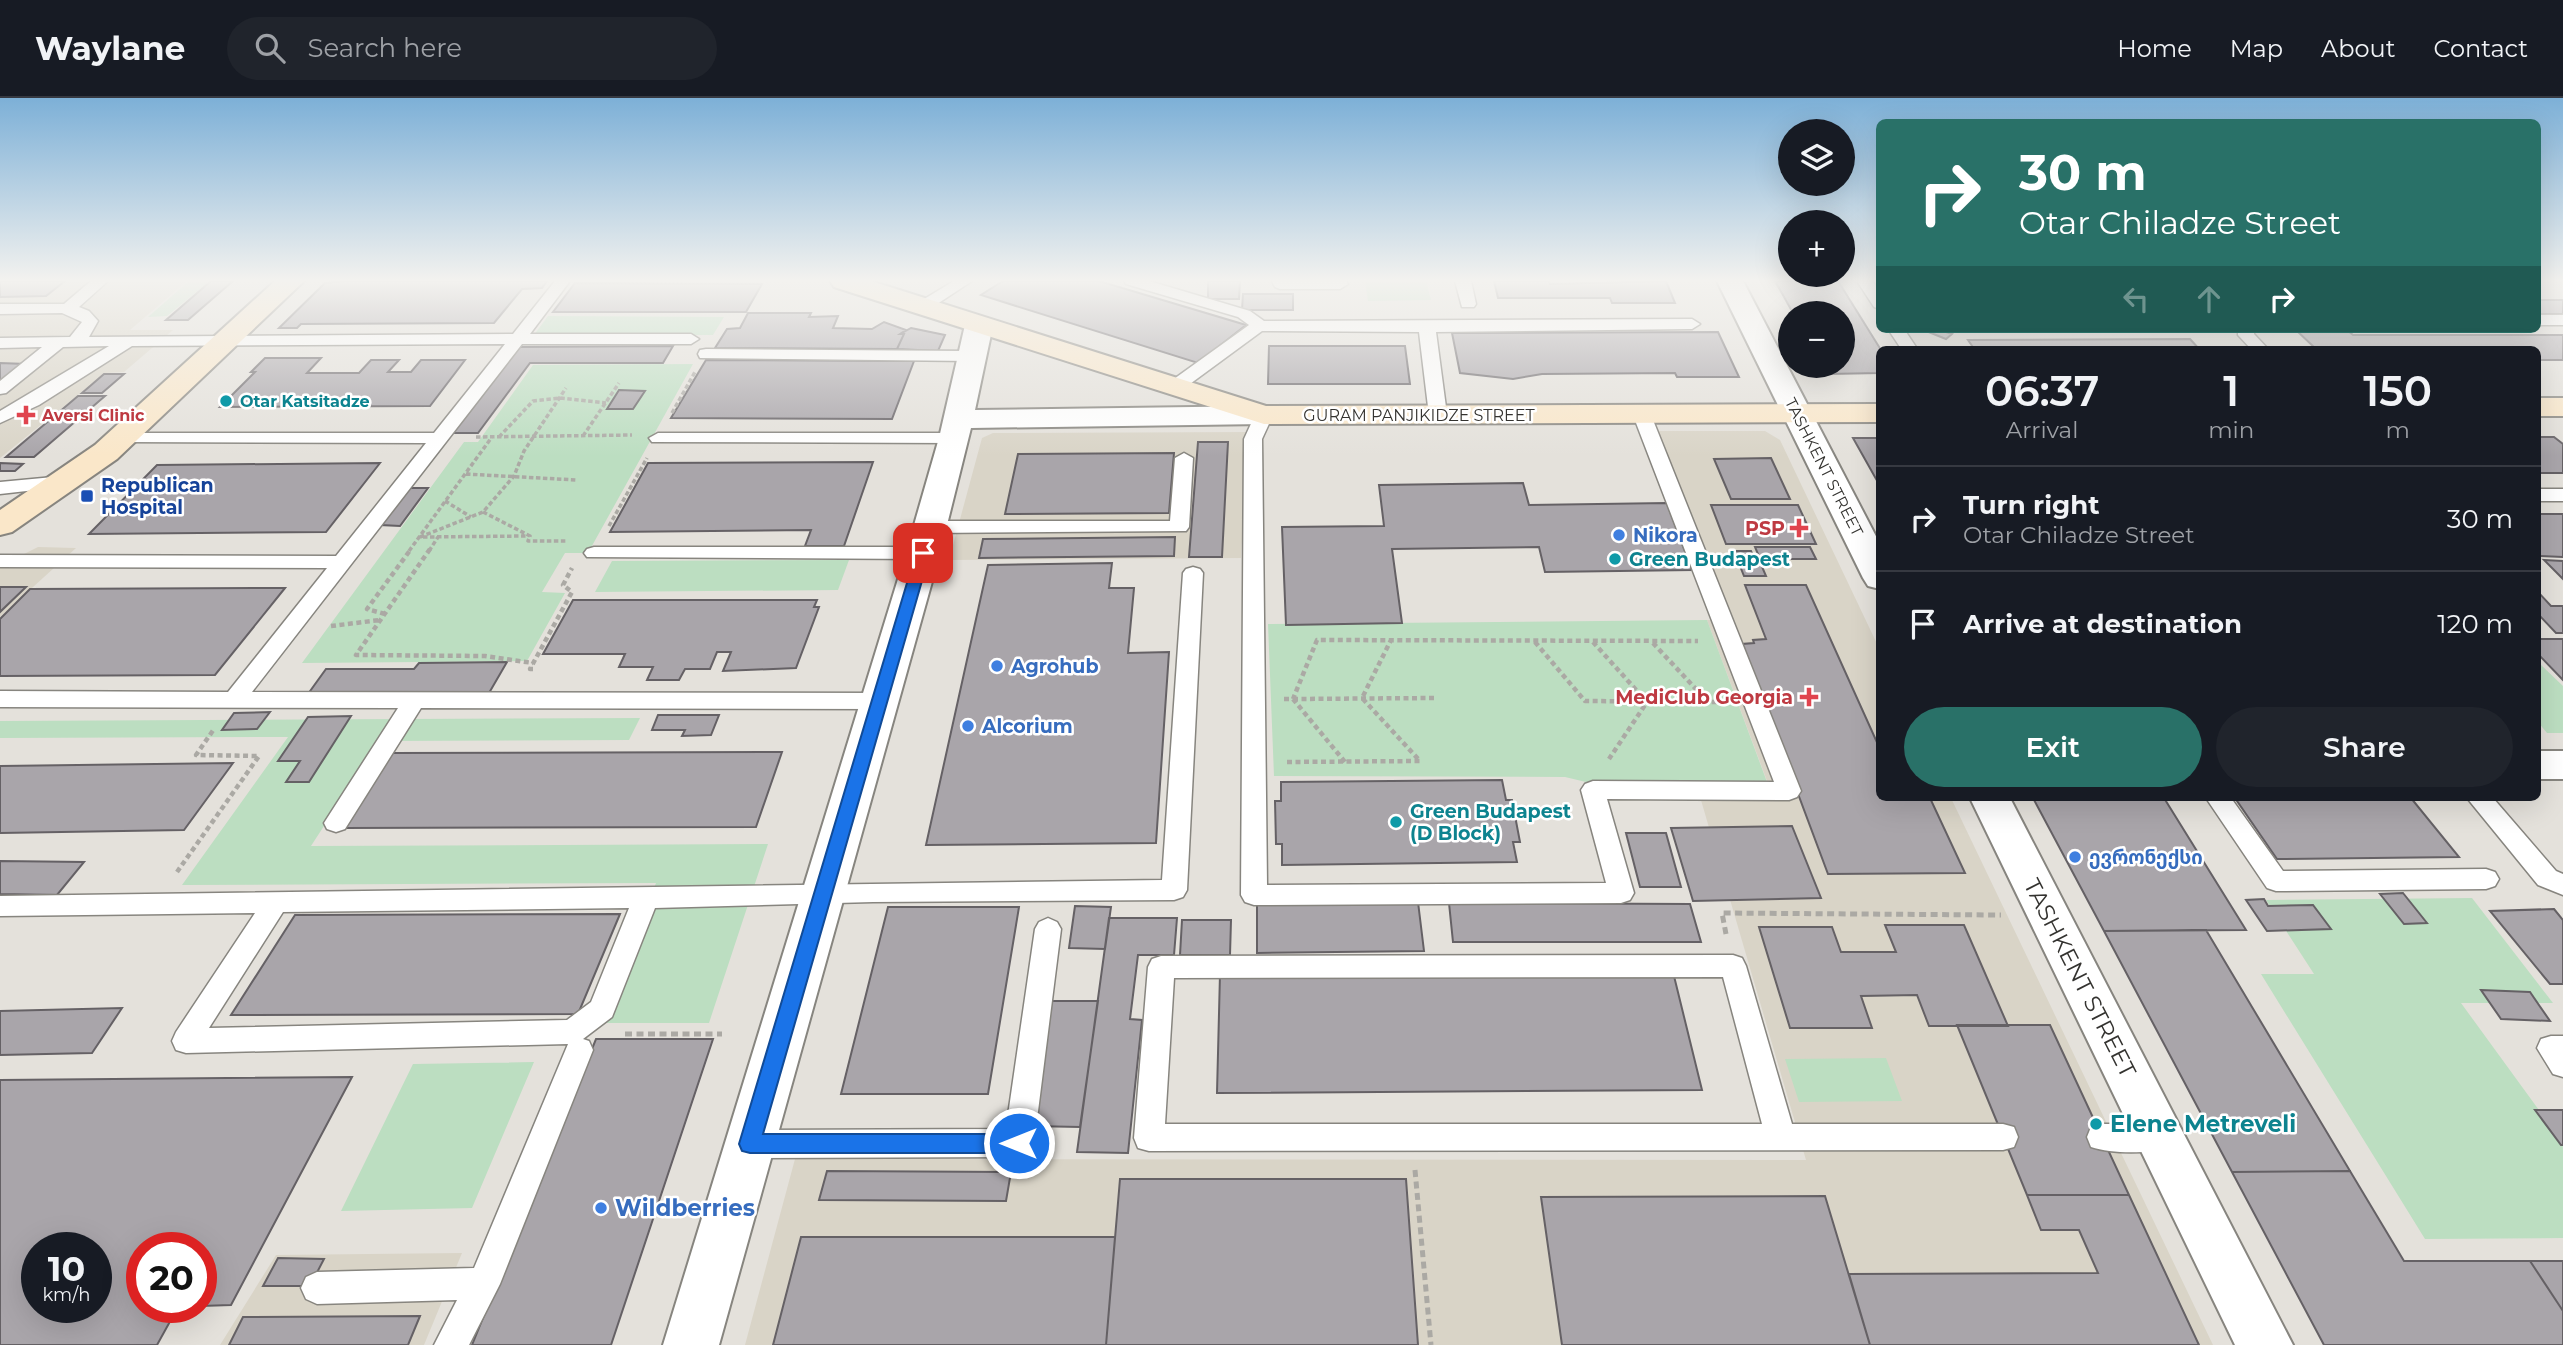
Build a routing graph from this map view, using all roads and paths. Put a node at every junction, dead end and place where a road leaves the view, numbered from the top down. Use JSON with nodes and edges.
{"nodes":[{"id":1,"x":210,"y":339,"type":"edge"},
{"id":2,"x":229,"y":339,"type":"edge"},
{"id":3,"x":518,"y":339,"type":"edge"},
{"id":4,"x":976,"y":339,"type":"edge"},
{"id":5,"x":1023,"y":339,"type":"edge"},
{"id":6,"x":1240,"y":339,"type":"edge"},
{"id":7,"x":1429,"y":339,"type":"edge"},
{"id":8,"x":1759,"y":339,"type":"edge"},
{"id":9,"x":76,"y":340,"type":"joint"},
{"id":10,"x":130,"y":340,"type":"junction"},
{"id":11,"x":0,"y":343,"type":"edge"},
{"id":12,"x":58,"y":343,"type":"junction"},
{"id":13,"x":706,"y":354,"type":"dead end"},
{"id":14,"x":972,"y":356,"type":"junction"},
{"id":15,"x":619,"y":383,"type":"dead end"},
{"id":16,"x":566,"y":388,"type":"dead end"},
{"id":17,"x":1173,"y":388,"type":"junction"},
{"id":18,"x":0,"y":389,"type":"edge"},
{"id":19,"x":560,"y":398,"type":"junction"},
{"id":20,"x":606,"y":402,"type":"junction"},
{"id":21,"x":2541,"y":407,"type":"edge"},
{"id":22,"x":2563,"y":407,"type":"edge"},
{"id":23,"x":1876,"y":413,"type":"edge"},
{"id":24,"x":1797,"y":414,"type":"junction"},
{"id":25,"x":1264,"y":415,"type":"junction"},
{"id":26,"x":1438,"y":415,"type":"junction"},
{"id":27,"x":1642,"y":415,"type":"junction"},
{"id":28,"x":0,"y":418,"type":"edge"},
{"id":29,"x":956,"y":429,"type":"junction"},
{"id":30,"x":123,"y":437,"type":"junction"},
{"id":31,"x":492,"y":437,"type":"junction"},
{"id":32,"x":498,"y":437,"type":"junction"},
{"id":33,"x":533,"y":437,"type":"junction"},
{"id":34,"x":582,"y":437,"type":"junction"},
{"id":35,"x":624,"y":437,"type":"dead end"},
{"id":36,"x":440,"y":438,"type":"junction"},
{"id":37,"x":658,"y":438,"type":"dead end"},
{"id":38,"x":1184,"y":458,"type":"dead end"},
{"id":39,"x":465,"y":474,"type":"junction"},
{"id":40,"x":514,"y":476,"type":"junction"},
{"id":41,"x":576,"y":480,"type":"dead end"},
{"id":42,"x":64,"y":482,"type":"junction"},
{"id":43,"x":0,"y":488,"type":"edge"},
{"id":44,"x":2541,"y":495,"type":"edge"},
{"id":45,"x":2563,"y":495,"type":"edge"},
{"id":46,"x":445,"y":501,"type":"junction"},
{"id":47,"x":483,"y":512,"type":"junction"},
{"id":48,"x":472,"y":517,"type":"junction"},
{"id":49,"x":0,"y":525,"type":"edge"},
{"id":50,"x":530,"y":536,"type":"junction"},
{"id":51,"x":419,"y":537,"type":"junction"},
{"id":52,"x":438,"y":537,"type":"junction"},
{"id":53,"x":927,"y":540,"type":"junction"},
{"id":54,"x":554,"y":541,"type":"dead end"},
{"id":55,"x":594,"y":553,"type":"dead end"},
{"id":56,"x":0,"y":561,"type":"edge"},
{"id":57,"x":342,"y":562,"type":"junction"},
{"id":58,"x":1876,"y":570,"type":"edge"},
{"id":59,"x":1193,"y":573,"type":"dead end"},
{"id":60,"x":384,"y":614,"type":"junction"},
{"id":61,"x":1391,"y":640,"type":"junction"},
{"id":62,"x":1535,"y":641,"type":"junction"},
{"id":63,"x":1592,"y":641,"type":"junction"},
{"id":64,"x":1730,"y":641,"type":"junction"},
{"id":65,"x":1652,"y":642,"type":"junction"},
{"id":66,"x":533,"y":663,"type":"dead end"},
{"id":67,"x":1362,"y":698,"type":"junction"},
{"id":68,"x":1435,"y":698,"type":"dead end"},
{"id":69,"x":0,"y":699,"type":"edge"},
{"id":70,"x":1252,"y":699,"type":"junction"},
{"id":71,"x":1293,"y":699,"type":"junction"},
{"id":72,"x":234,"y":700,"type":"junction"},
{"id":73,"x":414,"y":701,"type":"junction"},
{"id":74,"x":881,"y":701,"type":"junction"},
{"id":75,"x":1647,"y":702,"type":"junction"},
{"id":76,"x":1708,"y":702,"type":"junction"},
{"id":77,"x":1754,"y":702,"type":"junction"},
{"id":78,"x":1609,"y":760,"type":"dead end"},
{"id":79,"x":1345,"y":762,"type":"junction"},
{"id":80,"x":1254,"y":763,"type":"junction"},
{"id":81,"x":2541,"y":765,"type":"edge"},
{"id":82,"x":2563,"y":765,"type":"edge"},
{"id":83,"x":1992,"y":801,"type":"edge"},
{"id":84,"x":2220,"y":801,"type":"edge"},
{"id":85,"x":2482,"y":801,"type":"edge"},
{"id":86,"x":336,"y":823,"type":"dead end"},
{"id":87,"x":2486,"y":879,"type":"dead end"},
{"id":88,"x":2563,"y":886,"type":"edge"},
{"id":89,"x":822,"y":895,"type":"junction"},
{"id":90,"x":646,"y":898,"type":"junction"},
{"id":91,"x":275,"y":903,"type":"junction"},
{"id":92,"x":154,"y":904,"type":"junction"},
{"id":93,"x":0,"y":906,"type":"edge"},
{"id":94,"x":2001,"y":915,"type":"dead end"},
{"id":95,"x":1048,"y":929,"type":"dead end"},
{"id":96,"x":1733,"y":966,"type":"junction"},
{"id":97,"x":722,"y":1034,"type":"dead end"},
{"id":98,"x":2563,"y":1048,"type":"edge"},
{"id":99,"x":579,"y":1050,"type":"joint"},
{"id":100,"x":2563,"y":1065,"type":"edge"},
{"id":101,"x":1781,"y":1137,"type":"junction"},
{"id":102,"x":2003,"y":1137,"type":"dead end"},
{"id":103,"x":2102,"y":1137,"type":"dead end"},
{"id":104,"x":2160,"y":1137,"type":"junction"},
{"id":105,"x":1412,"y":1138,"type":"junction"},
{"id":106,"x":750,"y":1144,"type":"junction"},
{"id":107,"x":484,"y":1284,"type":"junction"},
{"id":108,"x":317,"y":1288,"type":"dead end"},
{"id":109,"x":451,"y":1345,"type":"edge"},
{"id":110,"x":691,"y":1345,"type":"edge"},
{"id":111,"x":1431,"y":1345,"type":"edge"},
{"id":112,"x":2265,"y":1345,"type":"edge"}],
"edges":[{"from":1,"to":10,"type":"lane"},
{"from":2,"to":30,"type":"main road"},
{"from":3,"to":36,"type":"lane"},
{"from":4,"to":14,"type":"street"},
{"from":5,"to":17,"type":"main road"},
{"from":6,"to":17,"type":"lane"},
{"from":7,"to":26,"type":"lane"},
{"from":8,"to":24,"type":"street","name":"TASHKENT STREET"},
{"from":9,"to":10,"type":"lane"},
{"from":9,"to":12,"type":"lane"},
{"from":10,"to":28,"type":"lane"},
{"from":11,"to":12,"type":"lane"},
{"from":12,"to":18,"type":"lane"},
{"from":13,"to":14,"type":"lane"},
{"from":14,"to":29,"type":"street"},
{"from":15,"to":20,"type":"path"},
{"from":16,"to":19,"type":"path"},
{"from":17,"to":25,"type":"main road"},
{"from":19,"to":20,"type":"path"},
{"from":19,"to":32,"type":"path"},
{"from":19,"to":33,"type":"path"},
{"from":20,"to":34,"type":"path"},
{"from":21,"to":22,"type":"main road"},
{"from":23,"to":24,"type":"main road","name":"GURAM PANJIKIDZE STREET"},
{"from":24,"to":27,"type":"main road","name":"GURAM PANJIKIDZE STREET"},
{"from":24,"to":58,"type":"street","name":"TASHKENT STREET"},
{"from":25,"to":26,"type":"main road","name":"GURAM PANJIKIDZE STREET"},
{"from":25,"to":29,"type":"street","name":"GURAM PANJIKIDZE STREET"},
{"from":25,"to":70,"type":"lane"},
{"from":26,"to":27,"type":"main road","name":"GURAM PANJIKIDZE STREET"},
{"from":27,"to":64,"type":"lane"},
{"from":29,"to":37,"type":"lane"},
{"from":29,"to":53,"type":"street"},
{"from":30,"to":36,"type":"lane"},
{"from":30,"to":42,"type":"main road"},
{"from":31,"to":32,"type":"path"},
{"from":31,"to":36,"type":"path"},
{"from":31,"to":39,"type":"path"},
{"from":32,"to":33,"type":"path"},
{"from":33,"to":34,"type":"path"},
{"from":33,"to":40,"type":"path"},
{"from":34,"to":35,"type":"path"},
{"from":36,"to":57,"type":"lane"},
{"from":38,"to":53,"type":"lane"},
{"from":39,"to":40,"type":"path"},
{"from":39,"to":46,"type":"path"},
{"from":40,"to":41,"type":"path"},
{"from":40,"to":47,"type":"path"},
{"from":42,"to":43,"type":"lane"},
{"from":42,"to":49,"type":"main road"},
{"from":44,"to":45,"type":"lane"},
{"from":46,"to":48,"type":"path"},
{"from":46,"to":51,"type":"path"},
{"from":47,"to":48,"type":"path"},
{"from":47,"to":50,"type":"path"},
{"from":48,"to":51,"type":"path"},
{"from":50,"to":52,"type":"path"},
{"from":50,"to":54,"type":"path"},
{"from":51,"to":52,"type":"path"},
{"from":51,"to":60,"type":"path"},
{"from":52,"to":60,"type":"path"},
{"from":53,"to":55,"type":"lane"},
{"from":53,"to":74,"type":"street"},
{"from":56,"to":57,"type":"lane"},
{"from":57,"to":72,"type":"lane"},
{"from":59,"to":89,"type":"lane"},
{"from":60,"to":66,"type":"path"},
{"from":61,"to":62,"type":"path"},
{"from":61,"to":67,"type":"path"},
{"from":61,"to":71,"type":"path"},
{"from":62,"to":63,"type":"path"},
{"from":62,"to":75,"type":"path"},
{"from":63,"to":65,"type":"path"},
{"from":63,"to":75,"type":"path"},
{"from":64,"to":65,"type":"path"},
{"from":64,"to":77,"type":"lane"},
{"from":65,"to":76,"type":"path"},
{"from":67,"to":68,"type":"path"},
{"from":67,"to":71,"type":"path"},
{"from":67,"to":79,"type":"path"},
{"from":69,"to":72,"type":"lane"},
{"from":70,"to":71,"type":"path"},
{"from":70,"to":80,"type":"lane"},
{"from":71,"to":79,"type":"path"},
{"from":72,"to":73,"type":"lane"},
{"from":72,"to":92,"type":"path"},
{"from":73,"to":74,"type":"lane"},
{"from":73,"to":86,"type":"lane"},
{"from":74,"to":89,"type":"street"},
{"from":75,"to":76,"type":"path"},
{"from":75,"to":78,"type":"path"},
{"from":76,"to":77,"type":"path"},
{"from":77,"to":80,"type":"lane"},
{"from":79,"to":80,"type":"path"},
{"from":81,"to":82,"type":"street"},
{"from":83,"to":104,"type":"street","name":"TASHKENT STREET"},
{"from":84,"to":87,"type":"lane"},
{"from":85,"to":88,"type":"lane"},
{"from":89,"to":90,"type":"lane"},
{"from":89,"to":106,"type":"street"},
{"from":90,"to":91,"type":"lane"},
{"from":90,"to":91,"type":"lane"},
{"from":91,"to":92,"type":"lane"},
{"from":92,"to":93,"type":"lane"},
{"from":94,"to":96,"type":"path"},
{"from":95,"to":106,"type":"lane"},
{"from":96,"to":101,"type":"lane"},
{"from":96,"to":105,"type":"lane"},
{"from":97,"to":99,"type":"path"},
{"from":98,"to":100,"type":"lane"},
{"from":99,"to":107,"type":"lane"},
{"from":101,"to":102,"type":"lane"},
{"from":101,"to":105,"type":"lane"},
{"from":103,"to":104,"type":"lane"},
{"from":104,"to":112,"type":"street","name":"TASHKENT STREET"},
{"from":105,"to":111,"type":"path"},
{"from":106,"to":110,"type":"street"},
{"from":107,"to":108,"type":"lane"},
{"from":107,"to":109,"type":"lane"}]}
